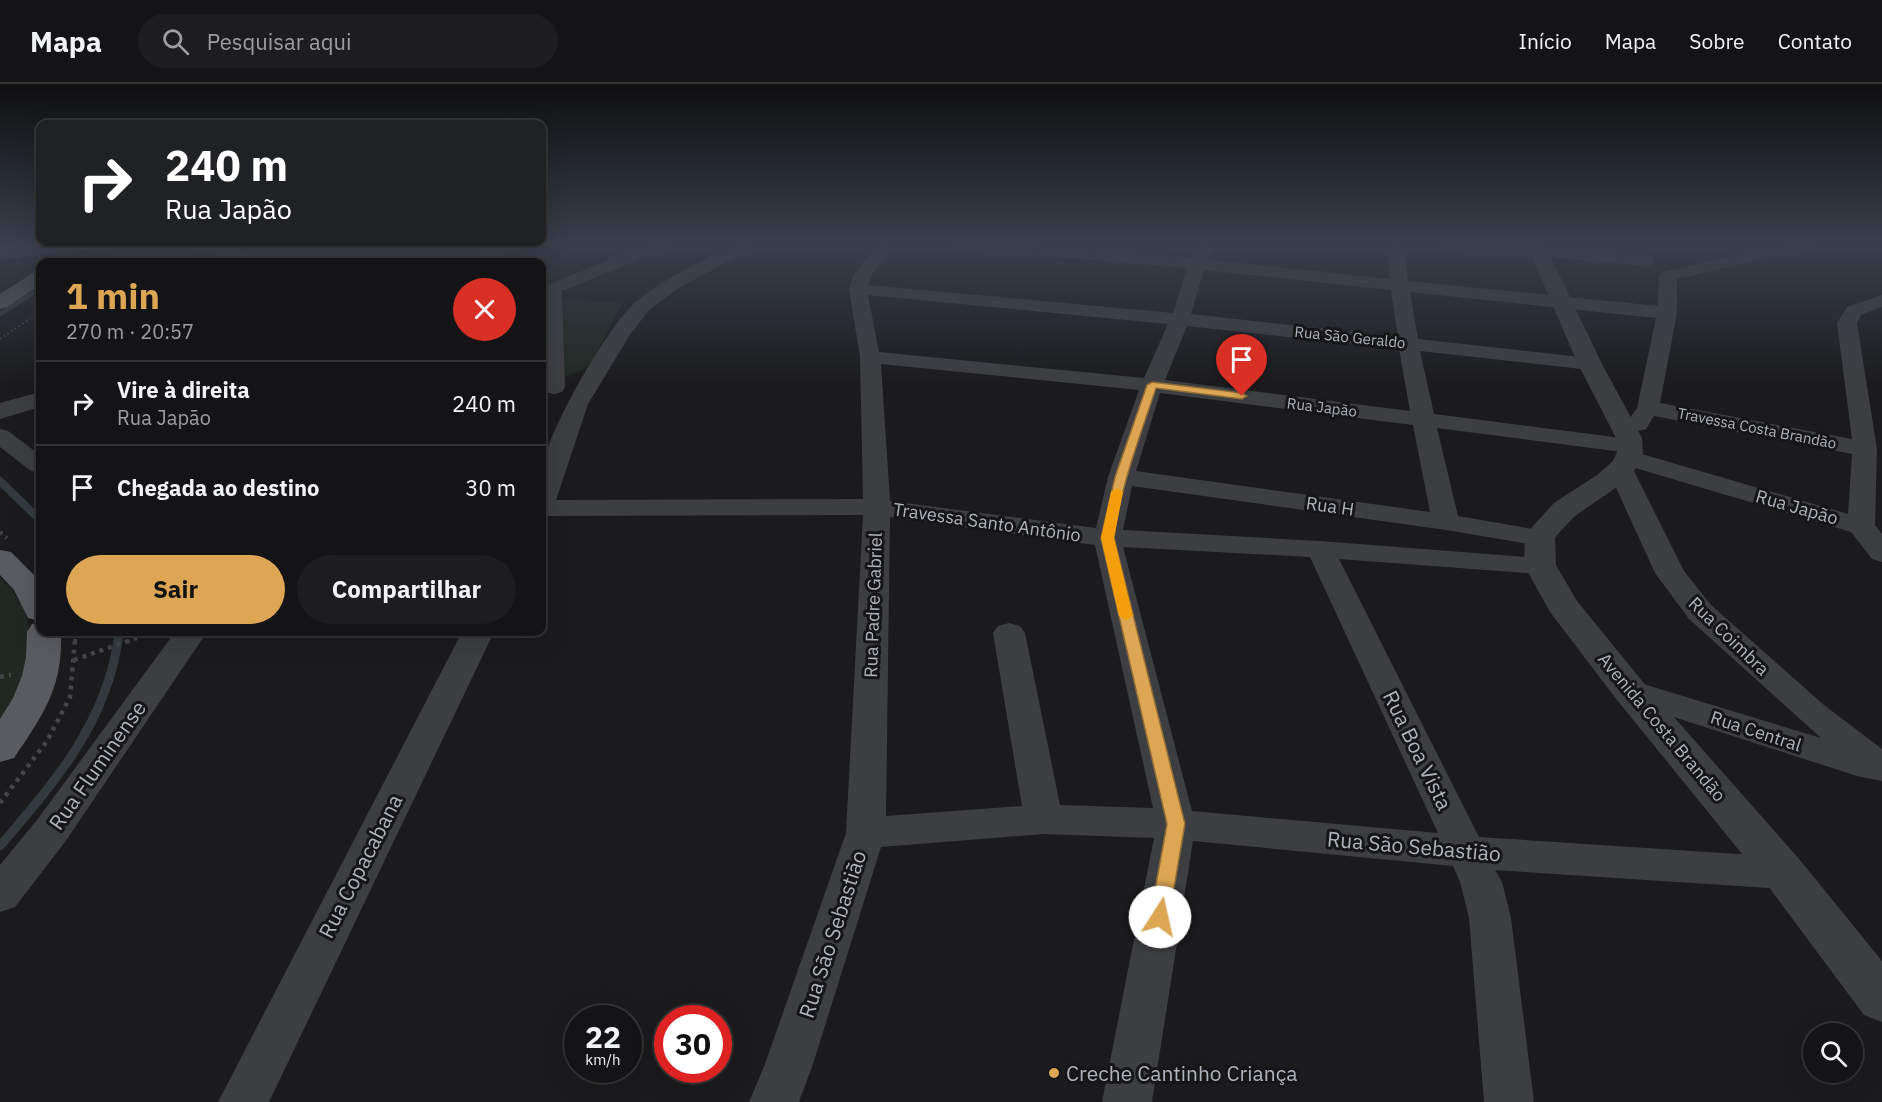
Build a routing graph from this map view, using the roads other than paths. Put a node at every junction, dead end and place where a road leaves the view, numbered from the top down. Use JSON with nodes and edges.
{"nodes":[{"id":1,"x":19,"y":291,"type":"edge"},
{"id":2,"x":547,"y":291,"type":"edge"},
{"id":3,"x":664,"y":291,"type":"edge"},
{"id":4,"x":858,"y":291,"type":"edge"},
{"id":5,"x":874,"y":291,"type":"edge"},
{"id":6,"x":1189,"y":291,"type":"edge"},
{"id":7,"x":1400,"y":291,"type":"edge"},
{"id":8,"x":1445,"y":291,"type":"edge"},
{"id":9,"x":1557,"y":291,"type":"edge"},
{"id":10,"x":1668,"y":291,"type":"edge"},
{"id":11,"x":1882,"y":301,"type":"edge"},
{"id":12,"x":1562,"y":302,"type":"junction"},
{"id":13,"x":0,"y":303,"type":"edge"},
{"id":14,"x":1667,"y":313,"type":"junction"},
{"id":15,"x":1180,"y":319,"type":"junction"},
{"id":16,"x":1409,"y":343,"type":"junction"},
{"id":17,"x":870,"y":357,"type":"junction"},
{"id":18,"x":1590,"y":364,"type":"junction"},
{"id":19,"x":548,"y":384,"type":"edge"},
{"id":20,"x":1152,"y":385,"type":"junction"},
{"id":21,"x":36,"y":400,"type":"edge"},
{"id":22,"x":577,"y":404,"type":"junction"},
{"id":23,"x":1648,"y":408,"type":"junction"},
{"id":24,"x":0,"y":411,"type":"edge"},
{"id":25,"x":1422,"y":419,"type":"junction"},
{"id":26,"x":0,"y":436,"type":"edge"},
{"id":27,"x":1865,"y":449,"type":"junction"},
{"id":28,"x":1627,"y":453,"type":"junction"},
{"id":29,"x":36,"y":463,"type":"edge"},
{"id":30,"x":1121,"y":477,"type":"junction"},
{"id":31,"x":546,"y":491,"type":"edge"},
{"id":32,"x":877,"y":507,"type":"junction"},
{"id":33,"x":546,"y":508,"type":"edge"},
{"id":34,"x":1446,"y":522,"type":"junction"},
{"id":35,"x":1861,"y":526,"type":"junction"},
{"id":36,"x":1107,"y":538,"type":"junction"},
{"id":37,"x":1320,"y":549,"type":"junction"},
{"id":38,"x":1540,"y":551,"type":"junction"},
{"id":39,"x":1882,"y":552,"type":"edge"},
{"id":40,"x":0,"y":559,"type":"edge"},
{"id":41,"x":36,"y":598,"type":"edge"},
{"id":42,"x":1009,"y":633,"type":"dead end"},
{"id":43,"x":44,"y":636,"type":"edge"},
{"id":44,"x":188,"y":636,"type":"edge"},
{"id":45,"x":476,"y":636,"type":"edge"},
{"id":46,"x":1630,"y":691,"type":"junction"},
{"id":47,"x":0,"y":748,"type":"edge"},
{"id":48,"x":1882,"y":769,"type":"edge"},
{"id":49,"x":1044,"y":819,"type":"junction"},
{"id":50,"x":1176,"y":824,"type":"junction"},
{"id":51,"x":866,"y":833,"type":"junction"},
{"id":52,"x":1468,"y":852,"type":"junction"},
{"id":53,"x":1784,"y":873,"type":"junction"},
{"id":54,"x":0,"y":896,"type":"edge"},
{"id":55,"x":1882,"y":999,"type":"edge"},
{"id":56,"x":243,"y":1102,"type":"edge"},
{"id":57,"x":774,"y":1102,"type":"edge"},
{"id":58,"x":1127,"y":1102,"type":"edge"},
{"id":59,"x":1509,"y":1102,"type":"edge"}],
"edges":[{"from":1,"to":13,"type":"main road"},
{"from":2,"to":19,"type":"street"},
{"from":3,"to":22,"type":"street"},
{"from":4,"to":17,"type":"street","name":"Rua Padre Gabriel"},
{"from":5,"to":15,"type":"street","name":"Rua São Geraldo"},
{"from":6,"to":15,"type":"street"},
{"from":7,"to":16,"type":"street"},
{"from":8,"to":12,"type":"street"},
{"from":9,"to":12,"type":"street"},
{"from":10,"to":14,"type":"street"},
{"from":11,"to":27,"type":"street"},
{"from":12,"to":14,"type":"street"},
{"from":12,"to":18,"type":"street"},
{"from":14,"to":23,"type":"street"},
{"from":15,"to":16,"type":"street","name":"Rua São Geraldo"},
{"from":15,"to":20,"type":"street"},
{"from":16,"to":18,"type":"street","name":"Rua São Geraldo"},
{"from":16,"to":25,"type":"street"},
{"from":17,"to":20,"type":"street","name":"Rua Japão"},
{"from":17,"to":32,"type":"street","name":"Rua Padre Gabriel"},
{"from":18,"to":28,"type":"street"},
{"from":19,"to":22,"type":"street"},
{"from":20,"to":25,"type":"street","name":"Rua Japão"},
{"from":20,"to":30,"type":"street"},
{"from":21,"to":24,"type":"street"},
{"from":22,"to":31,"type":"street"},
{"from":23,"to":27,"type":"street","name":"Travessa Costa Brandão"},
{"from":23,"to":28,"type":"street"},
{"from":25,"to":28,"type":"street","name":"Rua Japão"},
{"from":25,"to":34,"type":"street"},
{"from":26,"to":29,"type":"street"},
{"from":27,"to":35,"type":"street"},
{"from":28,"to":35,"type":"street","name":"Rua Japão"},
{"from":28,"to":38,"type":"street"},
{"from":28,"to":48,"type":"street","name":"Rua Coimbra"},
{"from":30,"to":34,"type":"street","name":"Rua H"},
{"from":30,"to":36,"type":"street"},
{"from":32,"to":33,"type":"street","name":"Travessa Santo Antônio"},
{"from":32,"to":36,"type":"street","name":"Travessa Santo Antônio"},
{"from":32,"to":51,"type":"street","name":"Rua Padre Gabriel"},
{"from":34,"to":38,"type":"street","name":"Rua H"},
{"from":35,"to":39,"type":"street"},
{"from":36,"to":37,"type":"street","name":"Travessa Santo Antônio"},
{"from":36,"to":50,"type":"street"},
{"from":37,"to":38,"type":"street","name":"Travessa Santo Antônio"},
{"from":37,"to":52,"type":"street","name":"Rua Boa Vista"},
{"from":38,"to":46,"type":"street","name":"Avenida Costa Brandão"},
{"from":40,"to":41,"type":"main road"},
{"from":42,"to":49,"type":"street"},
{"from":43,"to":47,"type":"main road"},
{"from":44,"to":54,"type":"street","name":"Rua Fluminense"},
{"from":45,"to":56,"type":"street","name":"Rua Copacabana"},
{"from":46,"to":48,"type":"street","name":"Rua Central"},
{"from":46,"to":53,"type":"street","name":"Avenida Costa Brandão"},
{"from":49,"to":50,"type":"street","name":"Rua São Sebastião"},
{"from":49,"to":51,"type":"street","name":"Rua São Sebastião"},
{"from":50,"to":52,"type":"street","name":"Rua São Sebastião"},
{"from":50,"to":58,"type":"street"},
{"from":51,"to":57,"type":"street","name":"Rua São Sebastião"},
{"from":52,"to":53,"type":"street","name":"Rua São Sebastião"},
{"from":52,"to":59,"type":"street","name":"Rua Boa Vista"},
{"from":53,"to":55,"type":"street","name":"Avenida Costa Brandão"}]}
